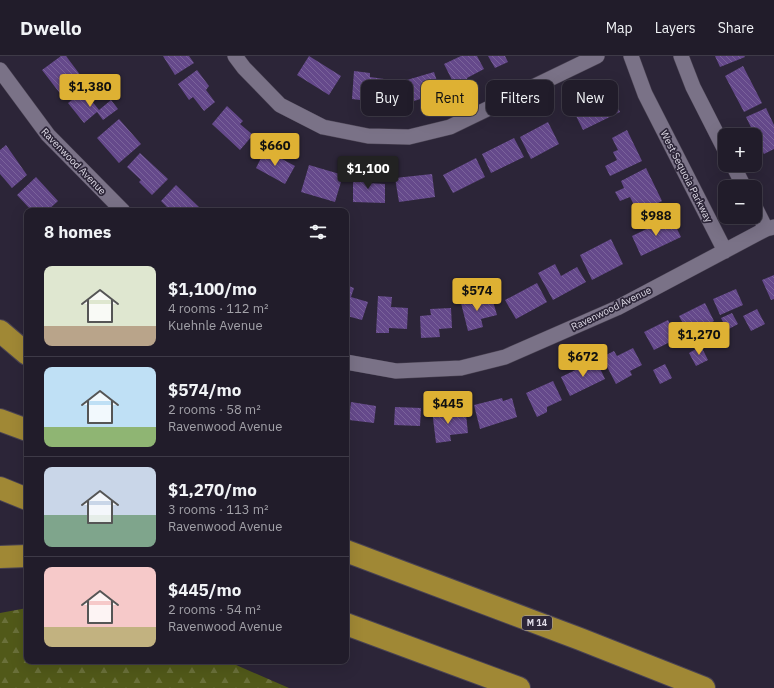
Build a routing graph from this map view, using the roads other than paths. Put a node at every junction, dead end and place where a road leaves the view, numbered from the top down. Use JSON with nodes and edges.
{"nodes":[{"id":1,"x":235,"y":56,"type":"edge"},
{"id":2,"x":597,"y":56,"type":"edge"},
{"id":3,"x":631,"y":56,"type":"edge"},
{"id":4,"x":681,"y":56,"type":"edge"},
{"id":5,"x":0,"y":70,"type":"edge"},
{"id":6,"x":718,"y":136,"type":"edge"},
{"id":7,"x":120,"y":208,"type":"edge"},
{"id":8,"x":762,"y":217,"type":"edge"},
{"id":9,"x":770,"y":228,"type":"edge"},
{"id":10,"x":725,"y":251,"type":"junction"},
{"id":11,"x":0,"y":331,"type":"edge"},
{"id":12,"x":24,"y":351,"type":"edge"},
{"id":13,"x":349,"y":363,"type":"edge"},
{"id":14,"x":0,"y":420,"type":"edge"},
{"id":15,"x":24,"y":429,"type":"edge"},
{"id":16,"x":0,"y":488,"type":"edge"},
{"id":17,"x":24,"y":498,"type":"edge"},
{"id":18,"x":349,"y":548,"type":"edge"},
{"id":19,"x":349,"y":552,"type":"edge"},
{"id":20,"x":24,"y":556,"type":"edge"},
{"id":21,"x":0,"y":557,"type":"edge"},
{"id":22,"x":370,"y":560,"type":"junction"},
{"id":23,"x":349,"y":625,"type":"edge"},
{"id":24,"x":519,"y":688,"type":"edge"},
{"id":25,"x":704,"y":688,"type":"edge"}],
"edges":[{"from":1,"to":2,"type":"street"},
{"from":3,"to":10,"type":"street","name":"West Sequoia Parkway"},
{"from":4,"to":6,"type":"street"},
{"from":5,"to":7,"type":"street","name":"Ravenwood Avenue"},
{"from":8,"to":9,"type":"street"},
{"from":9,"to":10,"type":"street","name":"Ravenwood Avenue"},
{"from":10,"to":13,"type":"street","name":"Ravenwood Avenue"},
{"from":11,"to":12,"type":"highway"},
{"from":14,"to":15,"type":"highway"},
{"from":16,"to":17,"type":"highway"},
{"from":18,"to":22,"type":"highway"},
{"from":19,"to":22,"type":"highway","number":"M 14"},
{"from":20,"to":21,"type":"highway"},
{"from":22,"to":25,"type":"highway","number":"M 14"},
{"from":23,"to":24,"type":"highway"}]}
